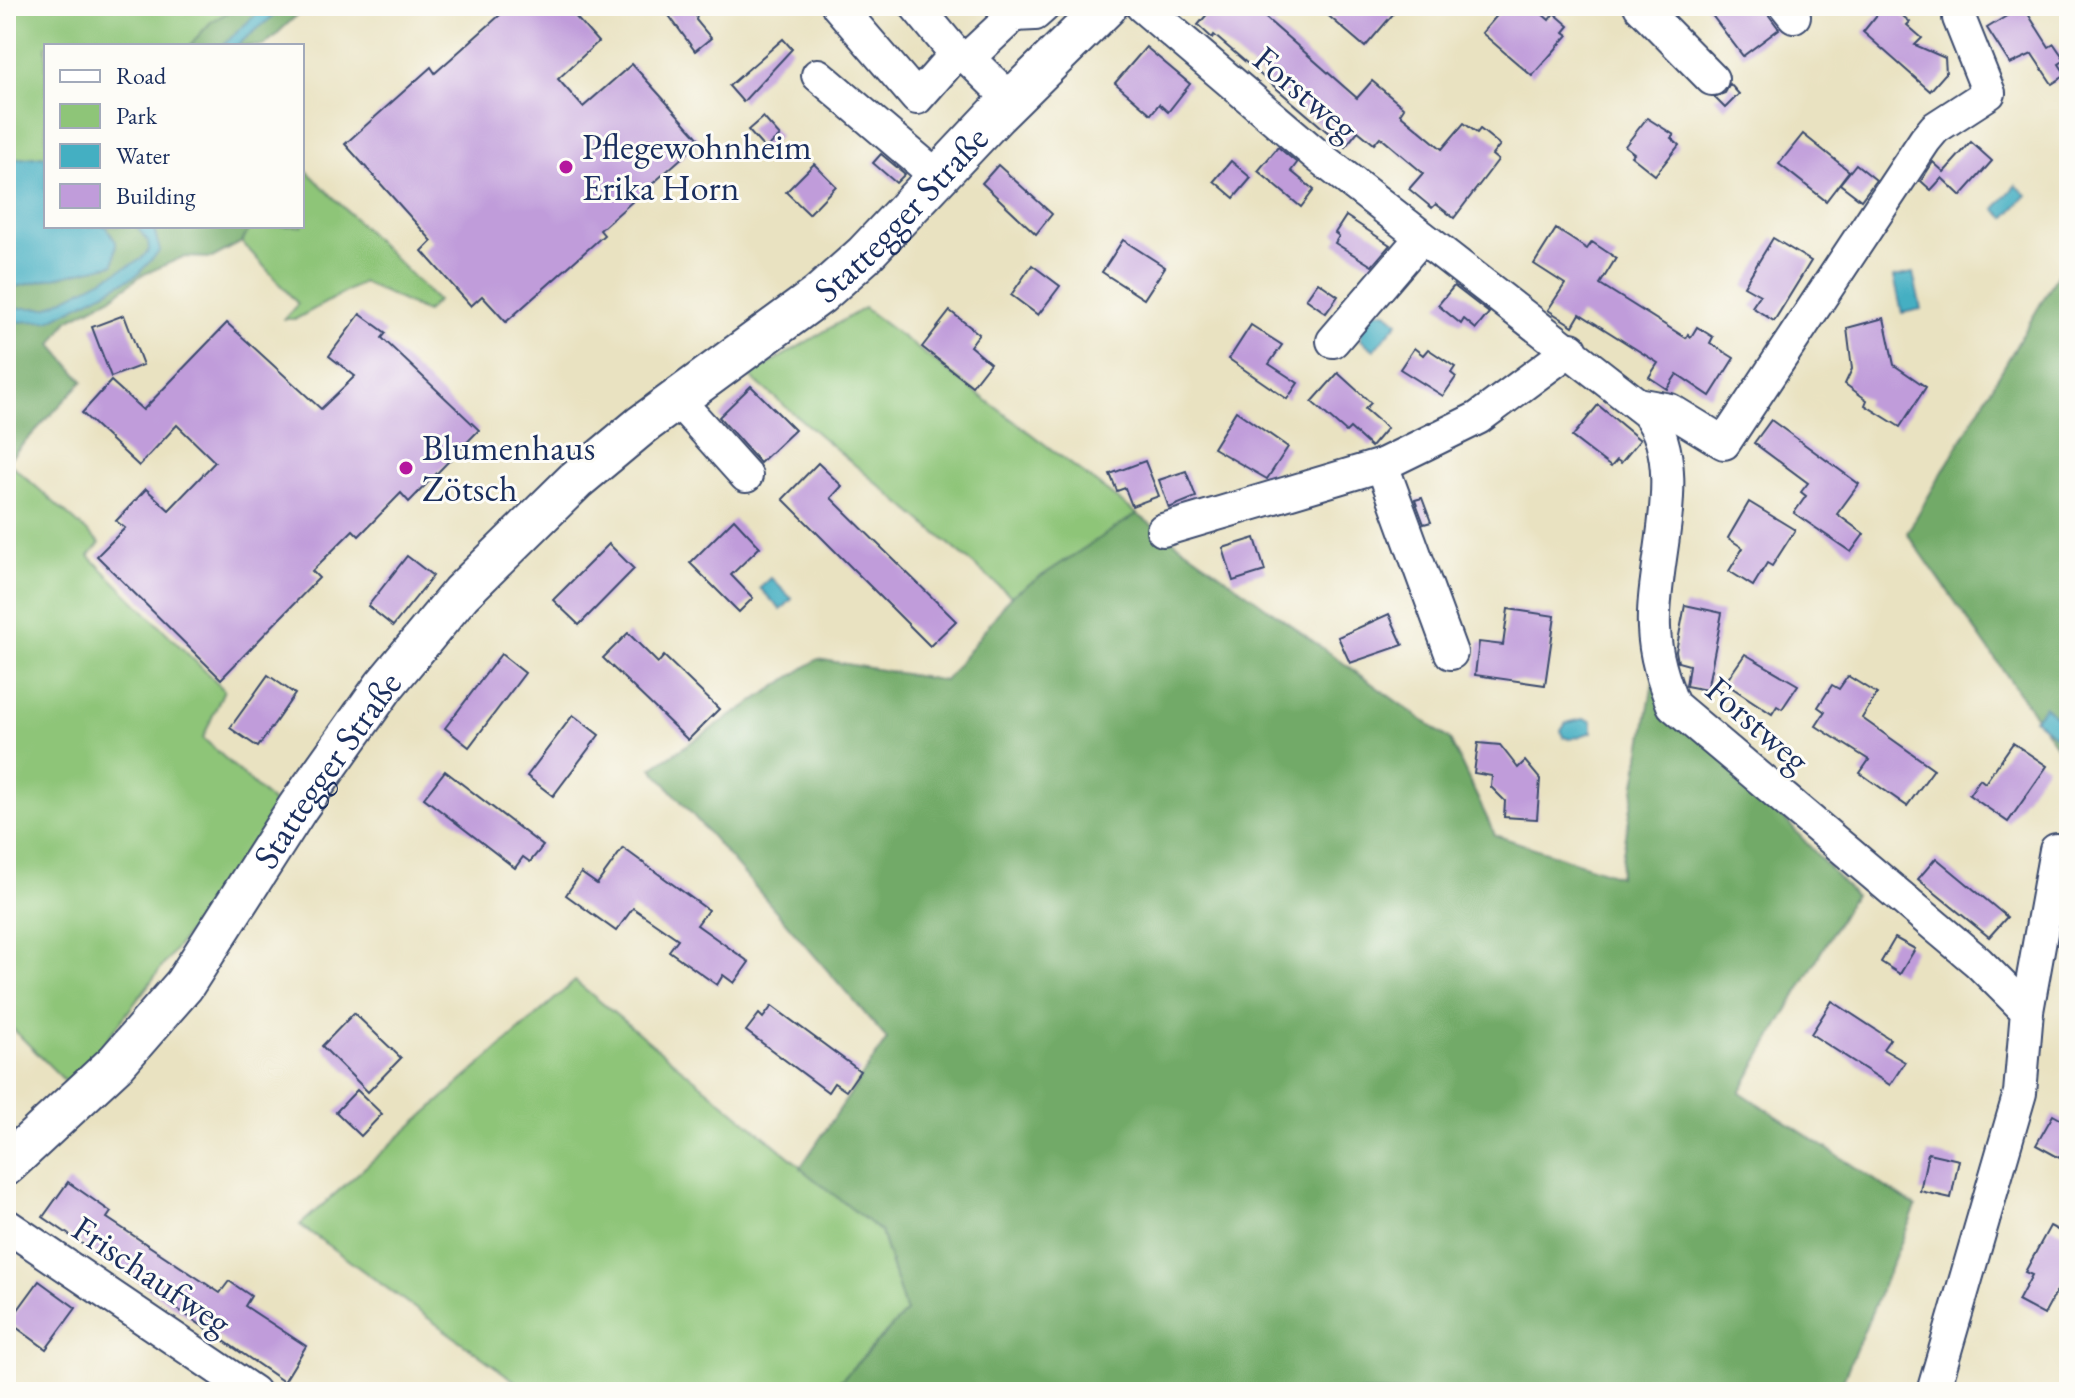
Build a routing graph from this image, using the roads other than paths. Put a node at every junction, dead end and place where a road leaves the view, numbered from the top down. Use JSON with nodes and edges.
{"nodes":[{"id":1,"x":838,"y":6,"type":"edge"},
{"id":2,"x":916,"y":6,"type":"edge"},
{"id":3,"x":1044,"y":6,"type":"edge"},
{"id":4,"x":1107,"y":6,"type":"edge"},
{"id":5,"x":1142,"y":6,"type":"edge"},
{"id":6,"x":1640,"y":6,"type":"edge"},
{"id":7,"x":1959,"y":18,"type":"dead end"},
{"id":8,"x":962,"y":56,"type":"junction"},
{"id":9,"x":818,"y":75,"type":"dead end"},
{"id":10,"x":1712,"y":79,"type":"dead end"},
{"id":11,"x":1011,"y":100,"type":"junction"},
{"id":12,"x":939,"y":178,"type":"junction"},
{"id":13,"x":1421,"y":238,"type":"junction"},
{"id":14,"x":1333,"y":341,"type":"dead end"},
{"id":15,"x":1571,"y":349,"type":"junction"},
{"id":16,"x":675,"y":397,"type":"junction"},
{"id":17,"x":1637,"y":404,"type":"junction"},
{"id":18,"x":1382,"y":465,"type":"junction"},
{"id":19,"x":746,"y":476,"type":"dead end"},
{"id":20,"x":1163,"y":530,"type":"dead end"},
{"id":21,"x":1451,"y":653,"type":"dead end"},
{"id":22,"x":2056,"y":850,"type":"dead end"},
{"id":23,"x":2027,"y":1011,"type":"junction"},
{"id":24,"x":6,"y":1165,"type":"edge"},
{"id":25,"x":6,"y":1225,"type":"edge"},
{"id":26,"x":253,"y":1392,"type":"edge"},
{"id":27,"x":1933,"y":1392,"type":"edge"}],
"edges":[{"from":1,"to":8,"type":"street"},
{"from":2,"to":8,"type":"street"},
{"from":3,"to":8,"type":"street"},
{"from":4,"to":11,"type":"main road","name":"Stattegger Straße"},
{"from":5,"to":13,"type":"street","name":"Forstweg"},
{"from":6,"to":10,"type":"street"},
{"from":7,"to":17,"type":"street","name":"Forstweg"},
{"from":8,"to":11,"type":"street"},
{"from":9,"to":12,"type":"street"},
{"from":11,"to":12,"type":"main road","name":"Stattegger Straße"},
{"from":12,"to":16,"type":"main road","name":"Stattegger Straße"},
{"from":13,"to":14,"type":"street"},
{"from":13,"to":15,"type":"street","name":"Forstweg"},
{"from":15,"to":17,"type":"street","name":"Forstweg"},
{"from":15,"to":18,"type":"street"},
{"from":16,"to":19,"type":"street"},
{"from":16,"to":24,"type":"main road","name":"Stattegger Straße"},
{"from":17,"to":23,"type":"street","name":"Forstweg"},
{"from":18,"to":20,"type":"street"},
{"from":18,"to":21,"type":"street"},
{"from":22,"to":23,"type":"street"},
{"from":23,"to":27,"type":"street"},
{"from":25,"to":26,"type":"street","name":"Frischaufweg"}]}
